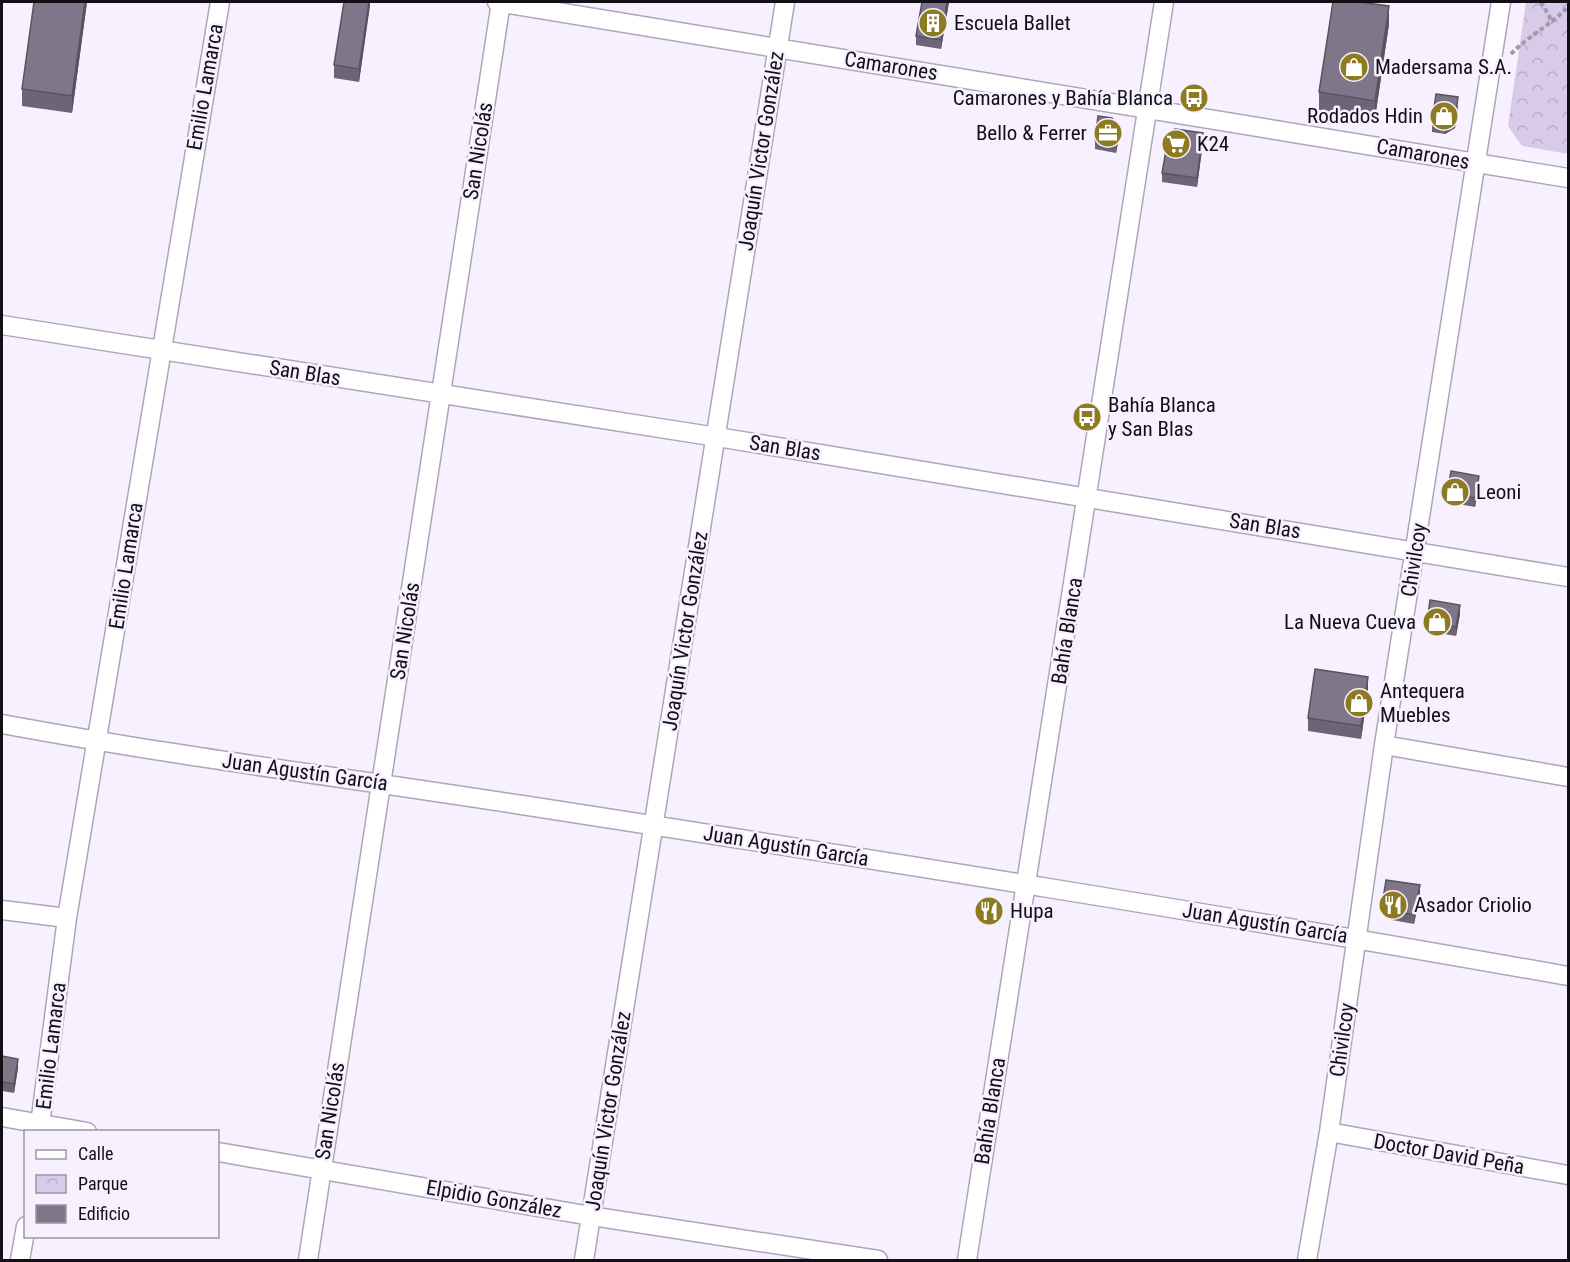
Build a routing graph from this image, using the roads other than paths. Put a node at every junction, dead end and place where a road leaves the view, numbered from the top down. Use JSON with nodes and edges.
{"nodes":[{"id":1,"x":220,"y":2,"type":"edge"},
{"id":2,"x":499,"y":2,"type":"edge"},
{"id":3,"x":785,"y":2,"type":"edge"},
{"id":4,"x":1164,"y":2,"type":"edge"},
{"id":5,"x":1501,"y":2,"type":"edge"},
{"id":6,"x":777,"y":48,"type":"junction"},
{"id":7,"x":1148,"y":107,"type":"junction"},
{"id":8,"x":1477,"y":164,"type":"junction"},
{"id":9,"x":1569,"y":178,"type":"edge"},
{"id":10,"x":2,"y":325,"type":"edge"},
{"id":11,"x":160,"y":351,"type":"junction"},
{"id":12,"x":440,"y":394,"type":"junction"},
{"id":13,"x":717,"y":437,"type":"junction"},
{"id":14,"x":1088,"y":498,"type":"junction"},
{"id":15,"x":1415,"y":550,"type":"junction"},
{"id":16,"x":1569,"y":577,"type":"edge"},
{"id":17,"x":2,"y":724,"type":"edge"},
{"id":18,"x":97,"y":742,"type":"junction"},
{"id":19,"x":1384,"y":745,"type":"junction"},
{"id":20,"x":1569,"y":777,"type":"edge"},
{"id":21,"x":382,"y":783,"type":"junction"},
{"id":22,"x":653,"y":825,"type":"junction"},
{"id":23,"x":1026,"y":885,"type":"junction"},
{"id":24,"x":2,"y":910,"type":"edge"},
{"id":25,"x":67,"y":918,"type":"junction"},
{"id":26,"x":1356,"y":938,"type":"junction"},
{"id":27,"x":1569,"y":976,"type":"edge"},
{"id":28,"x":2,"y":1118,"type":"edge"},
{"id":29,"x":40,"y":1128,"type":"edge"},
{"id":30,"x":71,"y":1130,"type":"edge"},
{"id":31,"x":1329,"y":1132,"type":"junction"},
{"id":32,"x":219,"y":1152,"type":"edge"},
{"id":33,"x":321,"y":1168,"type":"junction"},
{"id":34,"x":1569,"y":1175,"type":"edge"},
{"id":35,"x":591,"y":1216,"type":"junction"},
{"id":36,"x":24,"y":1237,"type":"edge"},
{"id":37,"x":20,"y":1260,"type":"edge"},
{"id":38,"x":308,"y":1260,"type":"edge"},
{"id":39,"x":584,"y":1260,"type":"edge"},
{"id":40,"x":878,"y":1260,"type":"edge"},
{"id":41,"x":967,"y":1260,"type":"edge"},
{"id":42,"x":1307,"y":1260,"type":"edge"}],
"edges":[{"from":1,"to":11,"type":"street","name":"Emilio Lamarca"},
{"from":2,"to":6,"type":"street","name":"Camarones"},
{"from":2,"to":12,"type":"street","name":"San Nicolás"},
{"from":3,"to":6,"type":"street","name":"Joaquín Victor González"},
{"from":4,"to":7,"type":"street","name":"Bahía Blanca"},
{"from":5,"to":8,"type":"street","name":"Chivilcoy"},
{"from":6,"to":7,"type":"street","name":"Camarones"},
{"from":6,"to":13,"type":"street","name":"Joaquín Victor González"},
{"from":7,"to":8,"type":"street","name":"Camarones"},
{"from":7,"to":14,"type":"street","name":"Bahía Blanca"},
{"from":8,"to":9,"type":"street","name":"Camarones"},
{"from":8,"to":15,"type":"street","name":"Chivilcoy"},
{"from":10,"to":11,"type":"street","name":"San Blas"},
{"from":11,"to":12,"type":"street","name":"San Blas"},
{"from":11,"to":18,"type":"street","name":"Emilio Lamarca"},
{"from":12,"to":13,"type":"street","name":"San Blas"},
{"from":12,"to":21,"type":"street","name":"San Nicolás"},
{"from":13,"to":14,"type":"street","name":"San Blas"},
{"from":13,"to":22,"type":"street","name":"Joaquín Victor González"},
{"from":14,"to":15,"type":"street","name":"San Blas"},
{"from":14,"to":23,"type":"street","name":"Bahía Blanca"},
{"from":15,"to":16,"type":"street","name":"San Blas"},
{"from":15,"to":19,"type":"street","name":"Chivilcoy"},
{"from":17,"to":18,"type":"street","name":"Juan Agustín García"},
{"from":18,"to":21,"type":"street","name":"Juan Agustín García"},
{"from":18,"to":25,"type":"street","name":"Emilio Lamarca"},
{"from":19,"to":20,"type":"street"},
{"from":19,"to":26,"type":"street","name":"Chivilcoy"},
{"from":21,"to":22,"type":"street","name":"Juan Agustín García"},
{"from":21,"to":33,"type":"street","name":"San Nicolás"},
{"from":22,"to":23,"type":"street","name":"Juan Agustín García"},
{"from":22,"to":35,"type":"street","name":"Joaquín Victor González"},
{"from":23,"to":26,"type":"street","name":"Juan Agustín García"},
{"from":23,"to":41,"type":"street","name":"Bahía Blanca"},
{"from":24,"to":25,"type":"street"},
{"from":25,"to":29,"type":"street","name":"Emilio Lamarca"},
{"from":26,"to":27,"type":"street","name":"Juan Agustín García"},
{"from":26,"to":31,"type":"street","name":"Chivilcoy"},
{"from":28,"to":29,"type":"street"},
{"from":29,"to":30,"type":"street"},
{"from":31,"to":34,"type":"street","name":"Doctor David Peña"},
{"from":31,"to":42,"type":"street","name":"Chivilcoy"},
{"from":32,"to":33,"type":"street","name":"Elpidio González"},
{"from":33,"to":35,"type":"street","name":"Elpidio González"},
{"from":33,"to":38,"type":"street","name":"San Nicolás"},
{"from":35,"to":39,"type":"street","name":"Joaquín Victor González"},
{"from":35,"to":40,"type":"street","name":"Elpidio González"},
{"from":36,"to":37,"type":"street"}]}
